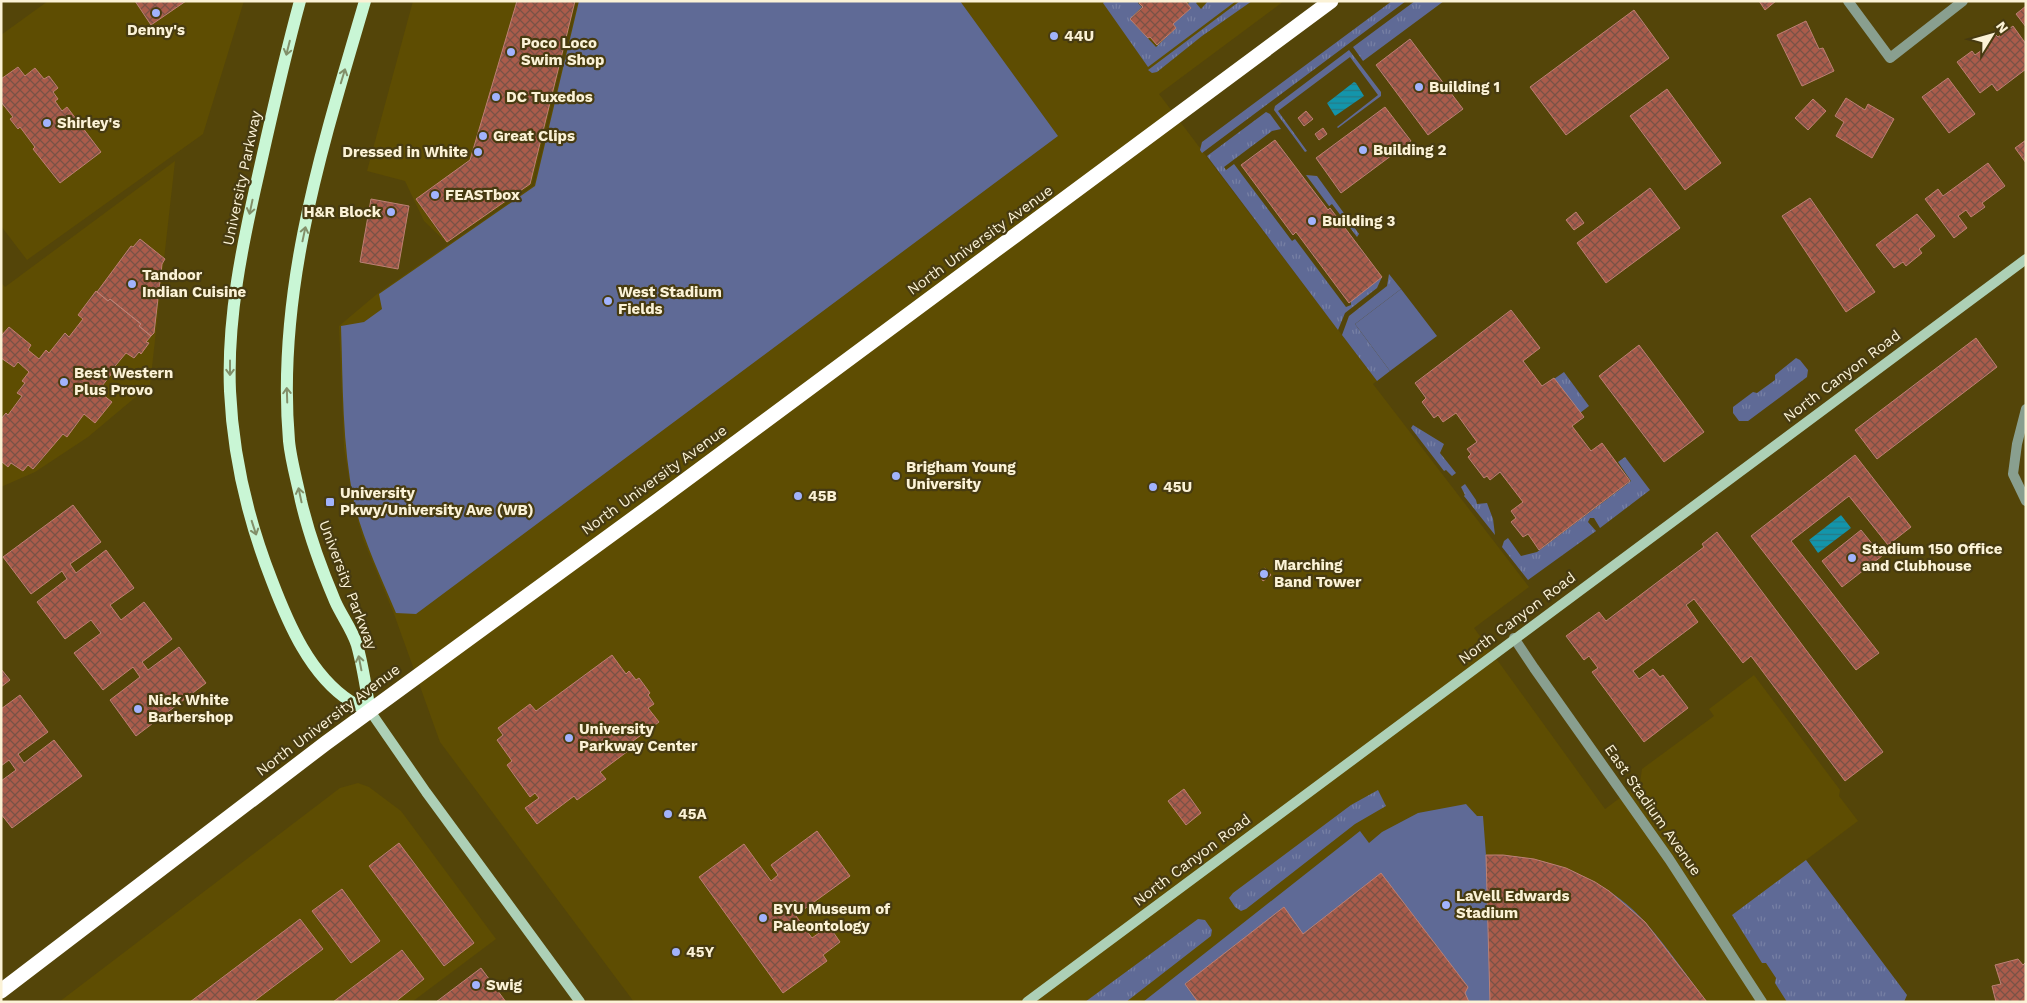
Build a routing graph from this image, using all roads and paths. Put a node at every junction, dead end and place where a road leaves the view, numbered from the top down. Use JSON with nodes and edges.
{"nodes":[{"id":1,"x":300,"y":1,"type":"edge"},
{"id":2,"x":365,"y":1,"type":"edge"},
{"id":3,"x":1331,"y":1,"type":"edge"},
{"id":4,"x":1848,"y":1,"type":"edge"},
{"id":5,"x":1963,"y":1,"type":"edge"},
{"id":6,"x":2026,"y":259,"type":"edge"},
{"id":7,"x":2026,"y":409,"type":"edge"},
{"id":8,"x":2026,"y":501,"type":"edge"},
{"id":9,"x":1514,"y":638,"type":"junction"},
{"id":10,"x":370,"y":711,"type":"junction"},
{"id":11,"x":1,"y":991,"type":"edge"},
{"id":12,"x":580,"y":1002,"type":"edge"},
{"id":13,"x":1027,"y":1002,"type":"edge"},
{"id":14,"x":1762,"y":1002,"type":"edge"}],
"edges":[{"from":1,"to":10,"type":"main road","name":"University Parkway","one_way":true},
{"from":10,"to":2,"type":"main road","name":"University Parkway","one_way":true},
{"from":3,"to":10,"type":"highway","name":"North University Avenue"},
{"from":4,"to":5,"type":"street"},
{"from":6,"to":9,"type":"main road","name":"North Canyon Road"},
{"from":7,"to":8,"type":"street"},
{"from":9,"to":13,"type":"main road","name":"North Canyon Road"},
{"from":9,"to":14,"type":"street","name":"East Stadium Avenue"},
{"from":10,"to":11,"type":"highway","name":"North University Avenue"},
{"from":10,"to":12,"type":"main road","name":"University Parkway"}]}
